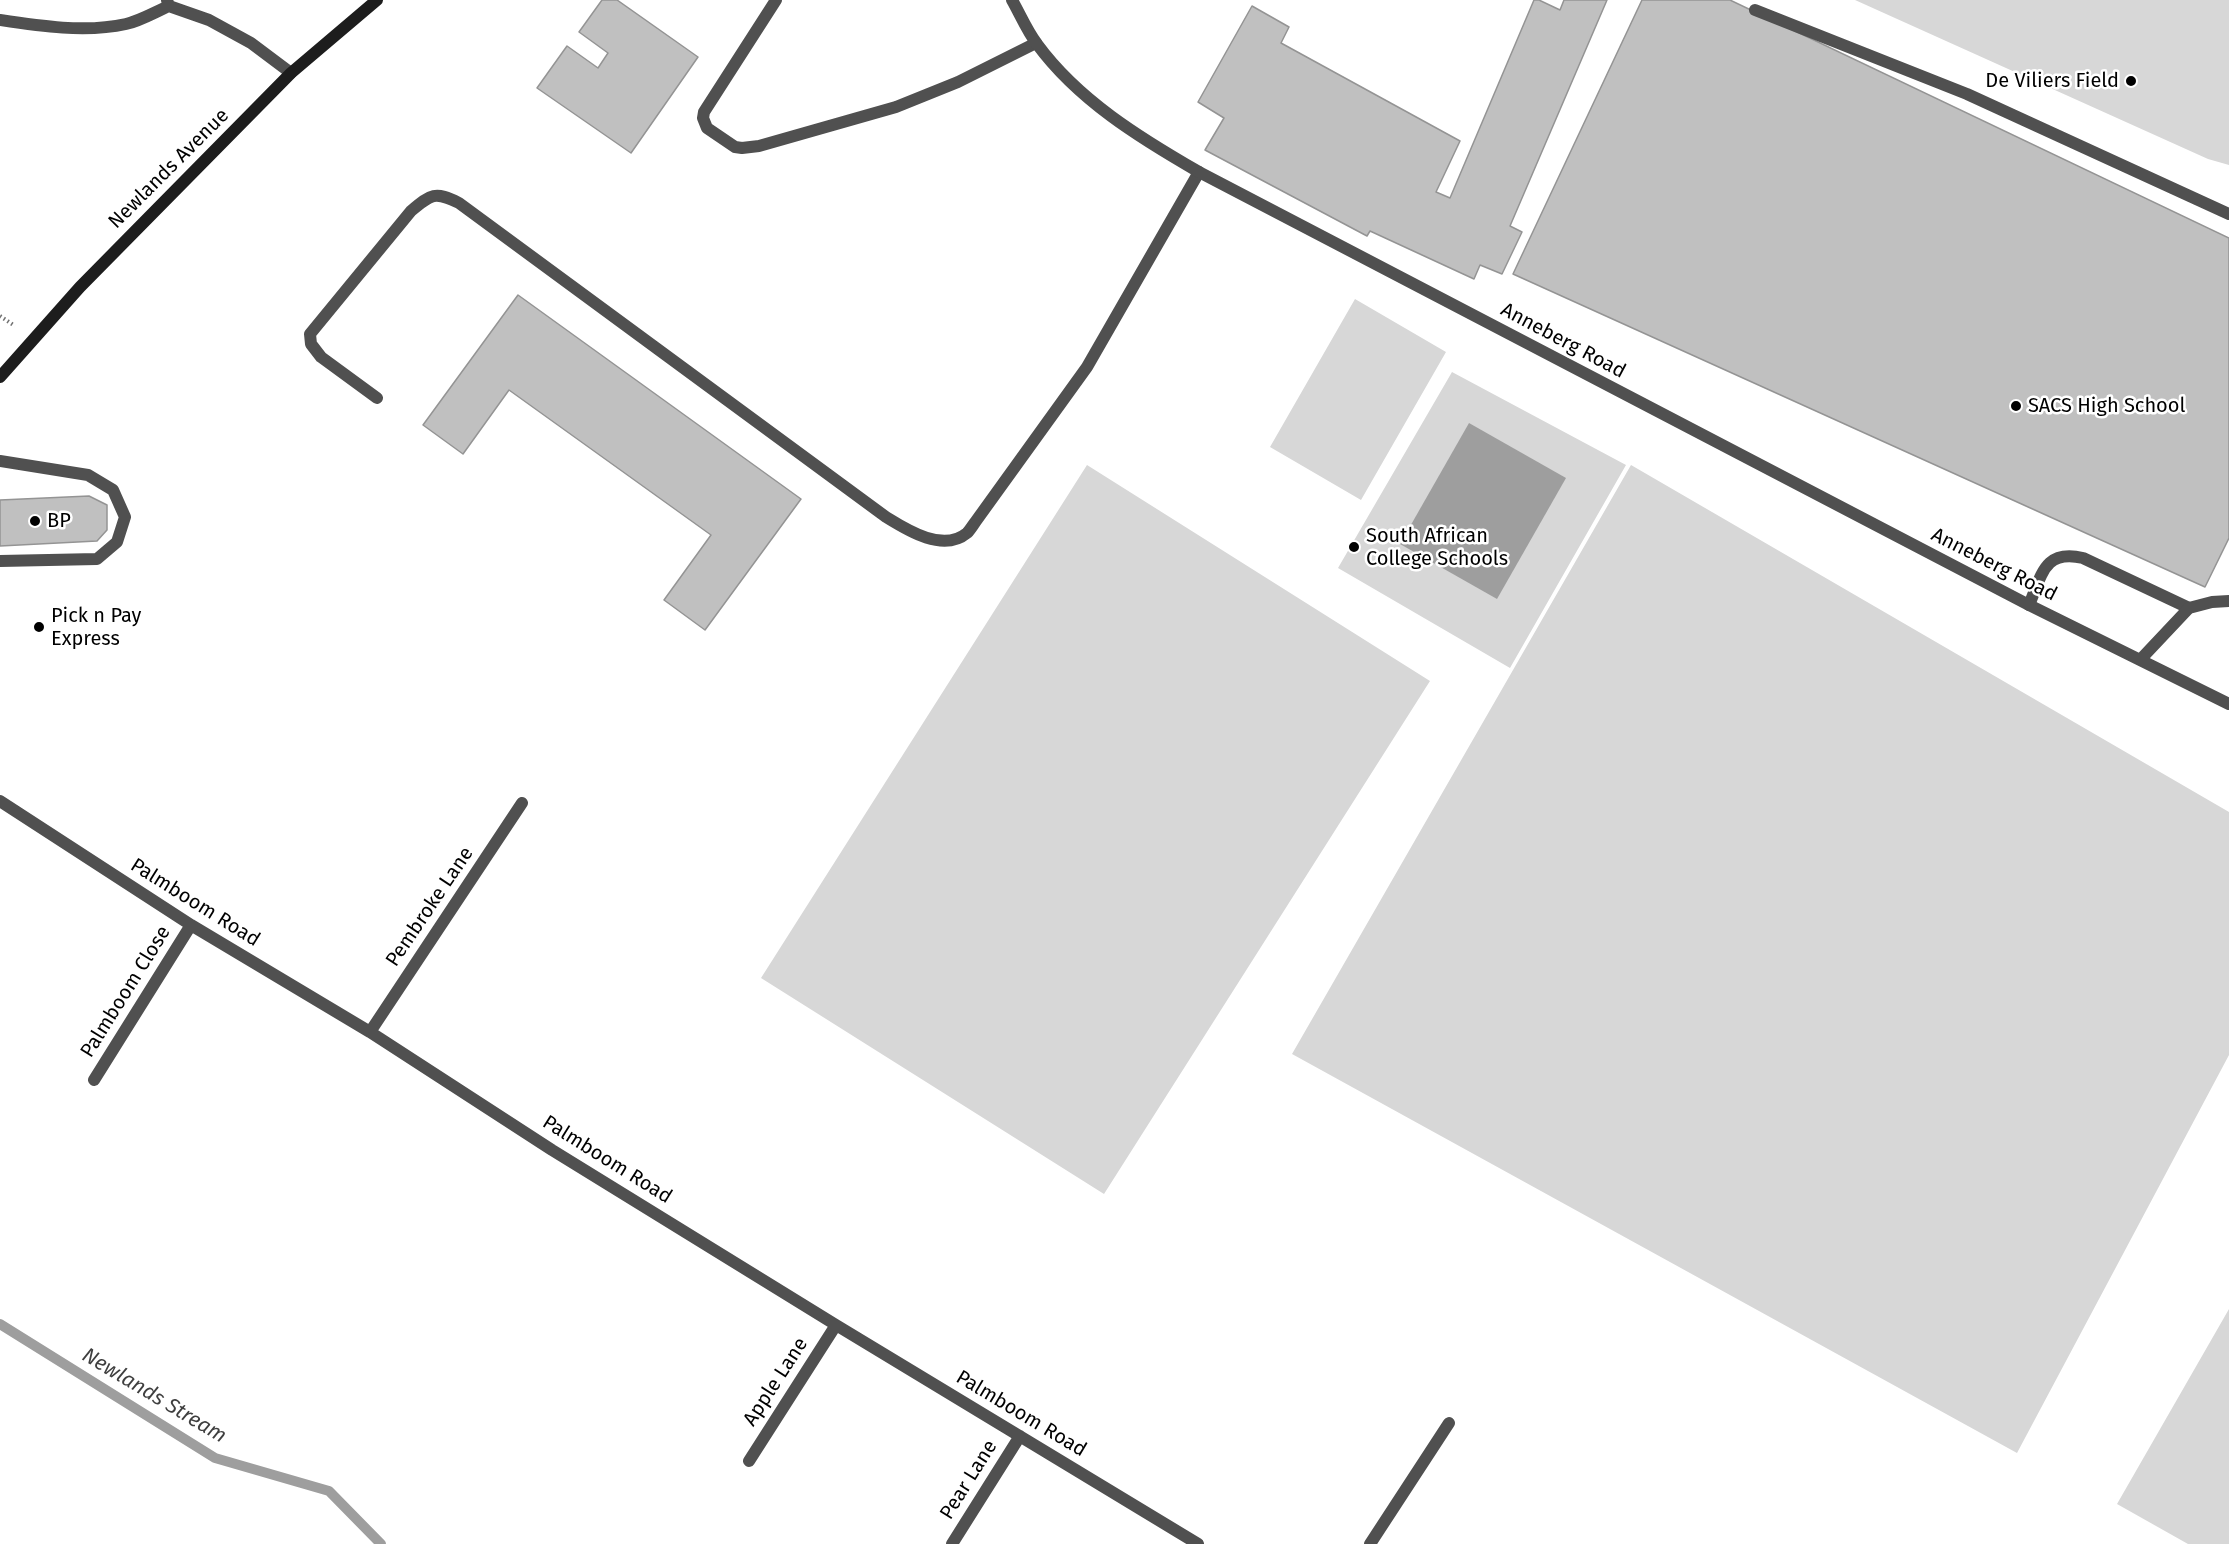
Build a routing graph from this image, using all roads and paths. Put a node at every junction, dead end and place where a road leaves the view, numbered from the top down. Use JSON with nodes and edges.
{"nodes":[{"id":1,"x":376,"y":0,"type":"edge"},
{"id":2,"x":776,"y":0,"type":"edge"},
{"id":3,"x":1012,"y":0,"type":"edge"},
{"id":4,"x":168,"y":3,"type":"edge"},
{"id":5,"x":1755,"y":10,"type":"dead end"},
{"id":6,"x":0,"y":20,"type":"edge"},
{"id":7,"x":1036,"y":44,"type":"junction"},
{"id":8,"x":291,"y":73,"type":"junction"},
{"id":9,"x":1199,"y":172,"type":"junction"},
{"id":10,"x":2229,"y":214,"type":"edge"},
{"id":11,"x":0,"y":377,"type":"edge"},
{"id":12,"x":377,"y":398,"type":"dead end"},
{"id":13,"x":0,"y":461,"type":"edge"},
{"id":14,"x":0,"y":561,"type":"edge"},
{"id":15,"x":2229,"y":601,"type":"edge"},
{"id":16,"x":2029,"y":604,"type":"junction"},
{"id":17,"x":2189,"y":608,"type":"junction"},
{"id":18,"x":2140,"y":660,"type":"junction"},
{"id":19,"x":2229,"y":704,"type":"edge"},
{"id":20,"x":0,"y":801,"type":"edge"},
{"id":21,"x":522,"y":803,"type":"dead end"},
{"id":22,"x":191,"y":925,"type":"junction"},
{"id":23,"x":370,"y":1032,"type":"junction"},
{"id":24,"x":94,"y":1080,"type":"dead end"},
{"id":25,"x":836,"y":1325,"type":"junction"},
{"id":26,"x":1449,"y":1423,"type":"dead end"},
{"id":27,"x":1020,"y":1436,"type":"junction"},
{"id":28,"x":748,"y":1461,"type":"dead end"},
{"id":29,"x":951,"y":1544,"type":"edge"},
{"id":30,"x":1198,"y":1544,"type":"edge"},
{"id":31,"x":1370,"y":1544,"type":"edge"}],
"edges":[{"from":1,"to":8,"type":"main road","name":"Newlands Avenue"},
{"from":2,"to":7,"type":"street"},
{"from":3,"to":7,"type":"street","name":"Anneberg Road"},
{"from":4,"to":6,"type":"street"},
{"from":4,"to":8,"type":"street"},
{"from":5,"to":10,"type":"street"},
{"from":7,"to":9,"type":"street","name":"Anneberg Road"},
{"from":8,"to":11,"type":"main road","name":"Newlands Avenue"},
{"from":9,"to":12,"type":"street"},
{"from":9,"to":16,"type":"street","name":"Anneberg Road"},
{"from":13,"to":14,"type":"street"},
{"from":15,"to":17,"type":"street"},
{"from":16,"to":17,"type":"street"},
{"from":16,"to":18,"type":"street","name":"Anneberg Road"},
{"from":17,"to":18,"type":"street"},
{"from":18,"to":19,"type":"street","name":"Anneberg Road"},
{"from":20,"to":22,"type":"street","name":"Palmboom Road"},
{"from":21,"to":23,"type":"street","name":"Pembroke Lane"},
{"from":22,"to":23,"type":"street","name":"Palmboom Road"},
{"from":22,"to":24,"type":"street","name":"Palmboom Close"},
{"from":23,"to":25,"type":"street","name":"Palmboom Road"},
{"from":25,"to":27,"type":"street","name":"Palmboom Road"},
{"from":25,"to":28,"type":"street","name":"Apple Lane"},
{"from":26,"to":31,"type":"street"},
{"from":27,"to":29,"type":"street","name":"Pear Lane"},
{"from":27,"to":30,"type":"street","name":"Palmboom Road"}]}
